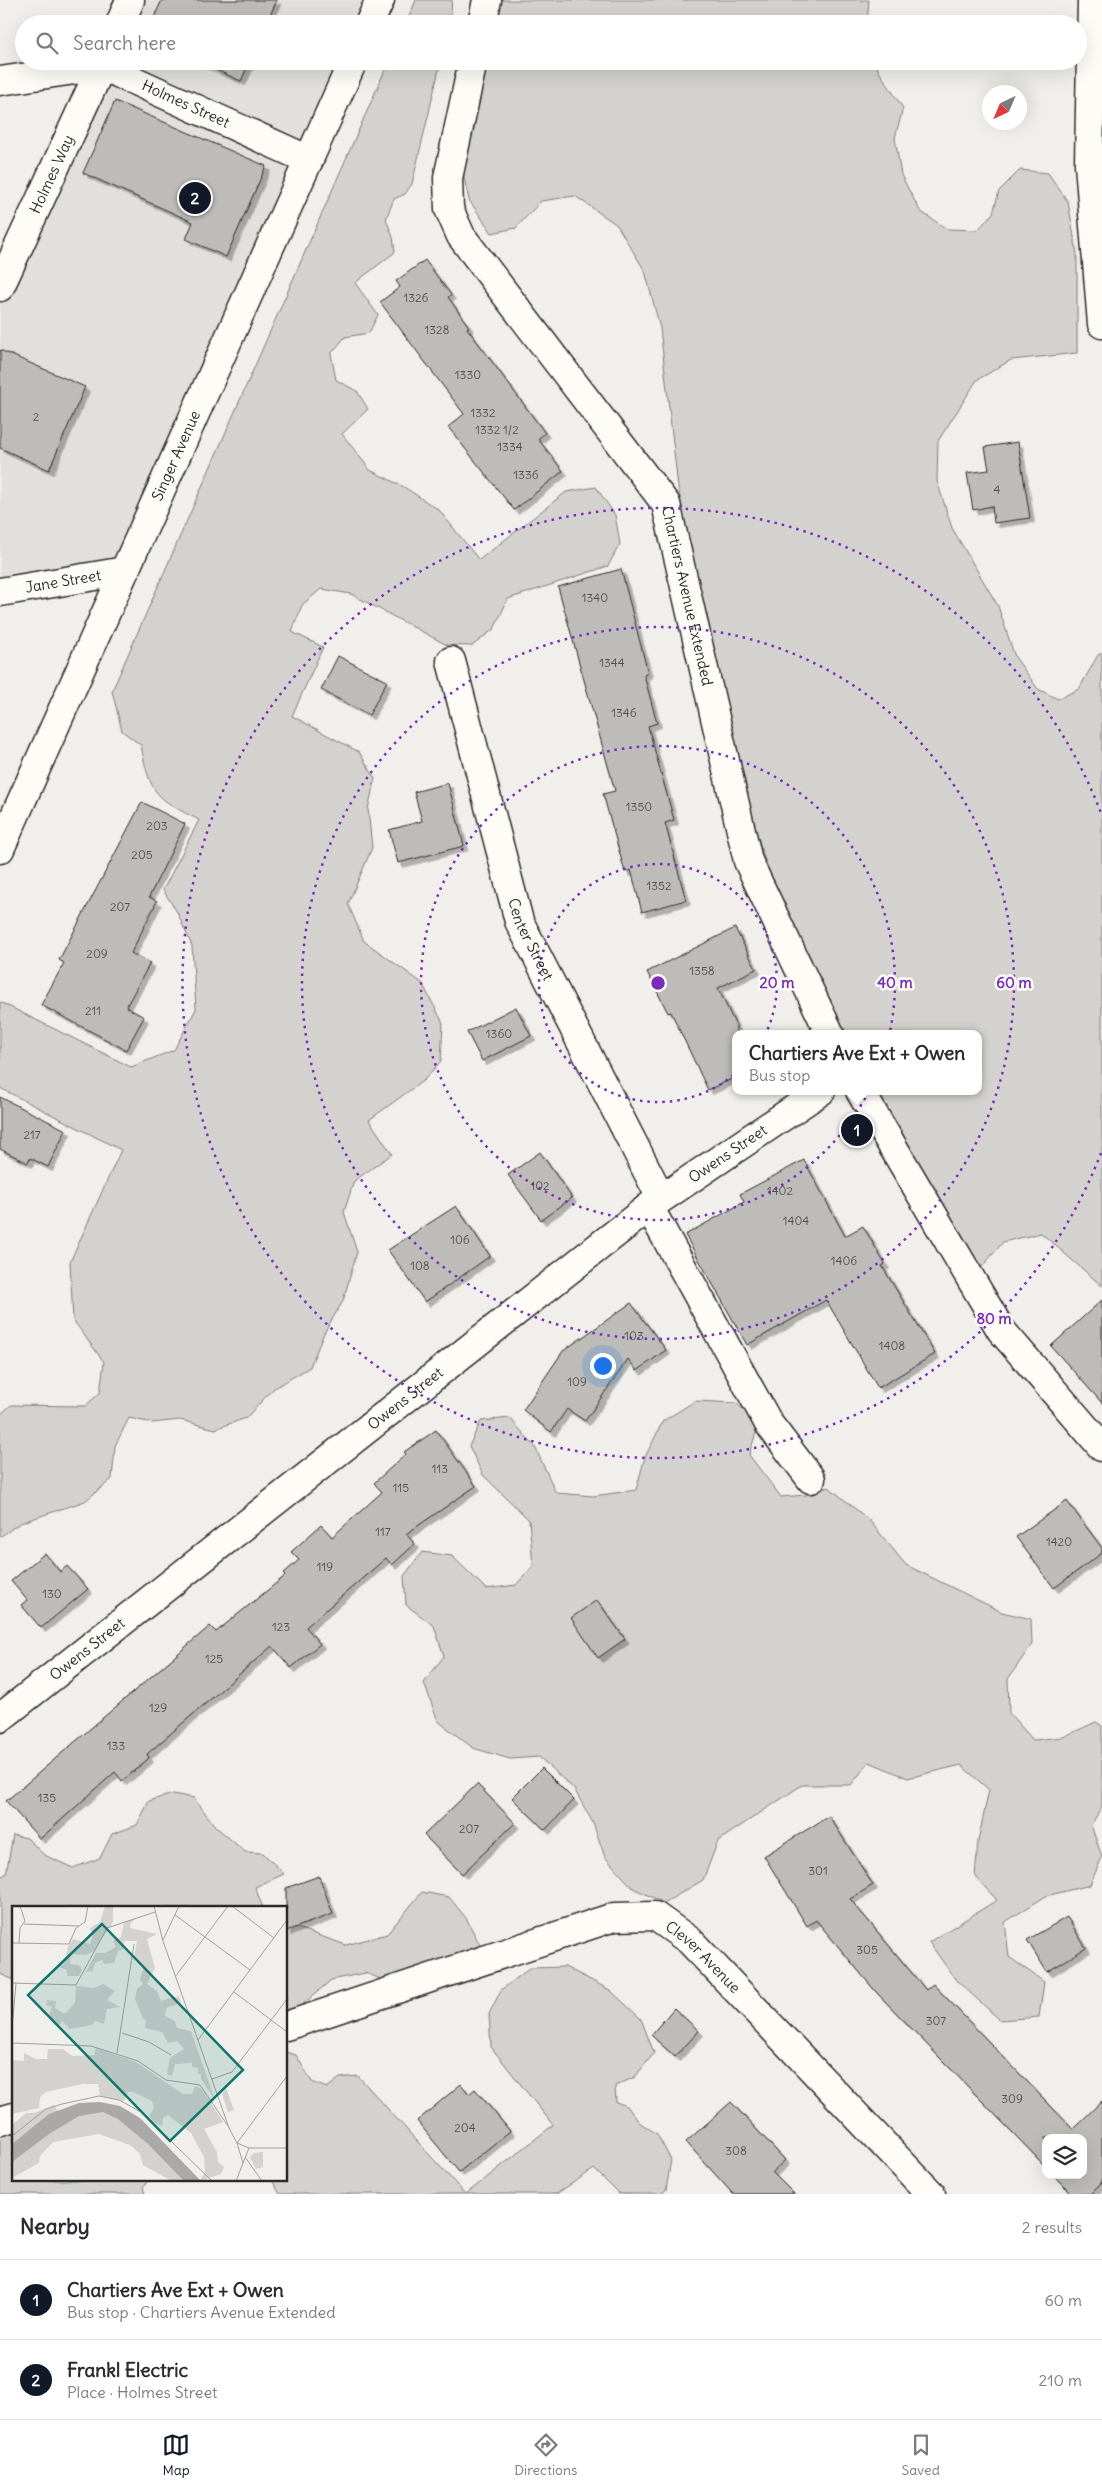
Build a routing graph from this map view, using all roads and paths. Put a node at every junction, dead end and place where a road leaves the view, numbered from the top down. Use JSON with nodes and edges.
{"nodes":[{"id":1,"x":130,"y":0,"type":"edge"},
{"id":2,"x":380,"y":0,"type":"edge"},
{"id":3,"x":487,"y":0,"type":"edge"},
{"id":4,"x":1092,"y":0,"type":"edge"},
{"id":5,"x":124,"y":15,"type":"edge"},
{"id":6,"x":373,"y":15,"type":"edge"},
{"id":7,"x":484,"y":15,"type":"edge"},
{"id":8,"x":69,"y":70,"type":"edge"},
{"id":9,"x":100,"y":70,"type":"edge"},
{"id":10,"x":116,"y":70,"type":"edge"},
{"id":11,"x":349,"y":70,"type":"edge"},
{"id":12,"x":472,"y":70,"type":"edge"},
{"id":13,"x":0,"y":82,"type":"edge"},
{"id":14,"x":309,"y":160,"type":"junction"},
{"id":15,"x":0,"y":287,"type":"edge"},
{"id":16,"x":1102,"y":324,"type":"edge"},
{"id":17,"x":124,"y":571,"type":"junction"},
{"id":18,"x":0,"y":592,"type":"edge"},
{"id":19,"x":451,"y":661,"type":"dead end"},
{"id":20,"x":0,"y":849,"type":"edge"},
{"id":21,"x":828,"y":1030,"type":"edge"},
{"id":22,"x":815,"y":1095,"type":"edge"},
{"id":23,"x":862,"y":1095,"type":"edge"},
{"id":24,"x":655,"y":1203,"type":"junction"},
{"id":25,"x":1102,"y":1447,"type":"edge"},
{"id":26,"x":811,"y":1480,"type":"dead end"},
{"id":27,"x":0,"y":1718,"type":"edge"},
{"id":28,"x":288,"y":2025,"type":"edge"},
{"id":29,"x":12,"y":2117,"type":"edge"},
{"id":30,"x":0,"y":2121,"type":"edge"},
{"id":31,"x":931,"y":2194,"type":"edge"}],
"edges":[{"from":1,"to":5,"type":"street"},
{"from":2,"to":6,"type":"street"},
{"from":3,"to":7,"type":"street"},
{"from":4,"to":16,"type":"street"},
{"from":8,"to":13,"type":"street"},
{"from":9,"to":15,"type":"street","name":"Holmes Way"},
{"from":10,"to":14,"type":"street","name":"Holmes Street"},
{"from":11,"to":14,"type":"street","name":"Singer Avenue"},
{"from":12,"to":21,"type":"street","name":"Chartiers Avenue Extended"},
{"from":14,"to":17,"type":"street","name":"Singer Avenue"},
{"from":17,"to":18,"type":"street","name":"Jane Street"},
{"from":17,"to":20,"type":"street","name":"Singer Avenue"},
{"from":19,"to":24,"type":"street","name":"Center Street"},
{"from":22,"to":24,"type":"street","name":"Owens Street"},
{"from":23,"to":25,"type":"street"},
{"from":24,"to":26,"type":"street","name":"Center Street"},
{"from":24,"to":27,"type":"street","name":"Owens Street"},
{"from":28,"to":31,"type":"street","name":"Clever Avenue"},
{"from":29,"to":30,"type":"street"}]}
